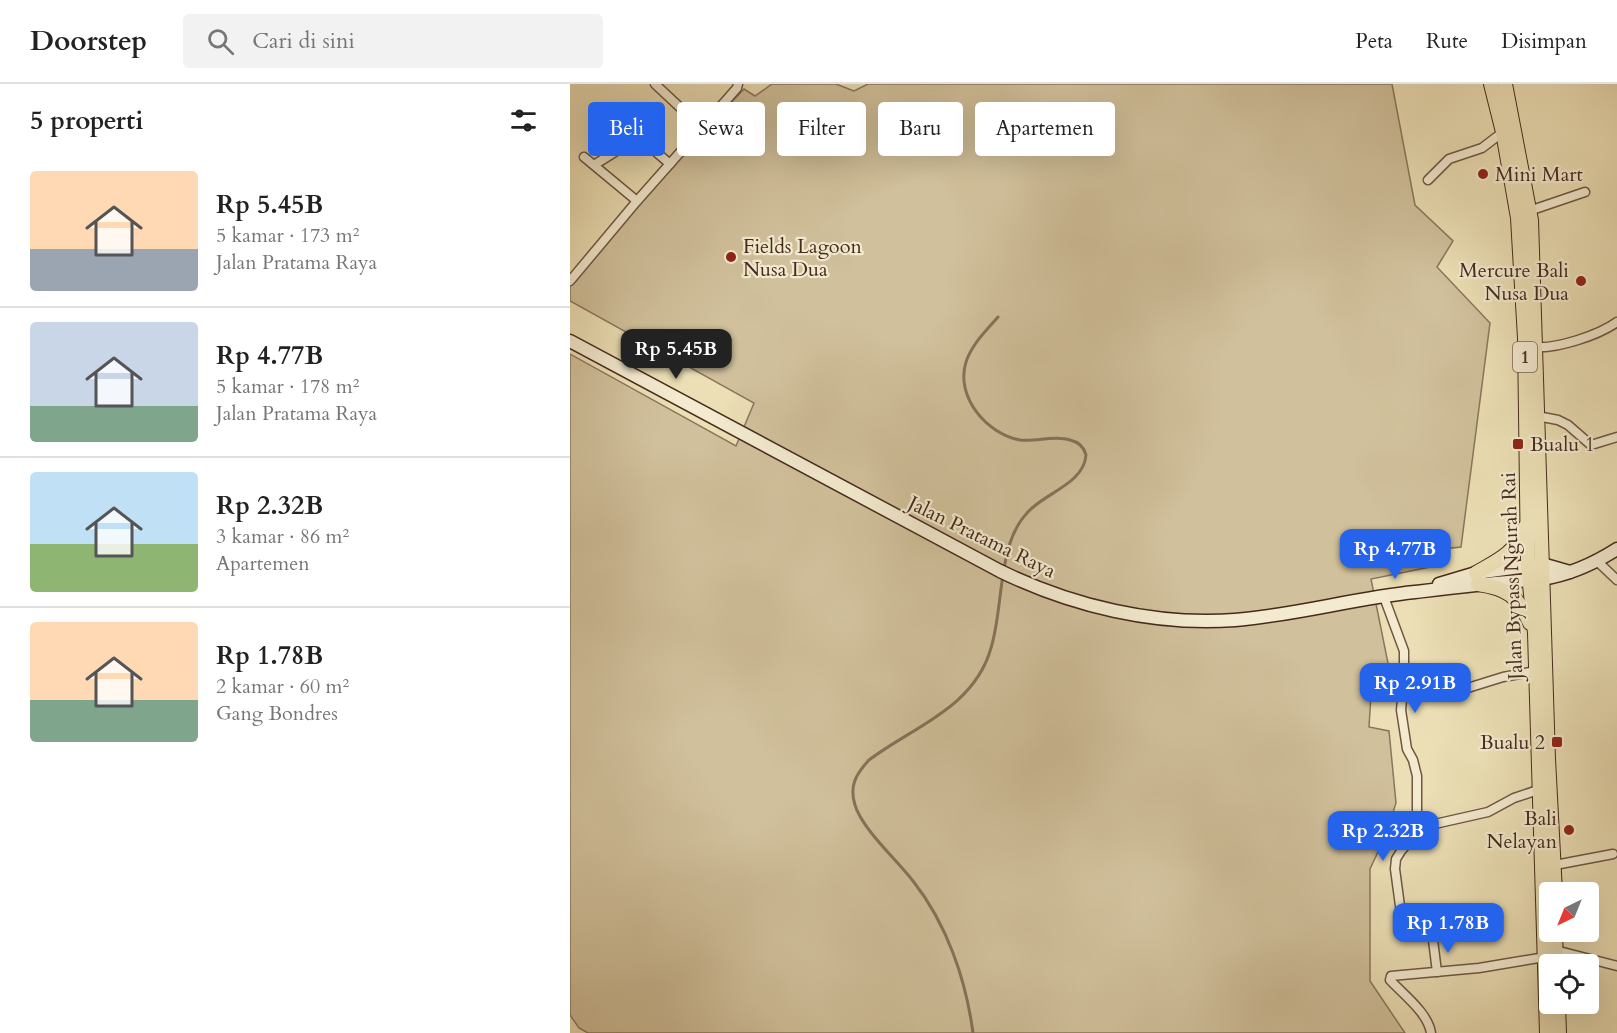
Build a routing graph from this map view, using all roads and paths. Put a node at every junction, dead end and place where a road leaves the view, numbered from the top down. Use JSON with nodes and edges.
{"nodes":[{"id":1,"x":655,"y":84,"type":"edge"},
{"id":2,"x":738,"y":84,"type":"edge"},
{"id":3,"x":1491,"y":84,"type":"edge"},
{"id":4,"x":1505,"y":84,"type":"edge"},
{"id":5,"x":725,"y":102,"type":"edge"},
{"id":6,"x":677,"y":105,"type":"edge"},
{"id":7,"x":1503,"y":132,"type":"junction"},
{"id":8,"x":608,"y":156,"type":"edge"},
{"id":9,"x":661,"y":156,"type":"edge"},
{"id":10,"x":677,"y":156,"type":"edge"},
{"id":11,"x":584,"y":157,"type":"dead end"},
{"id":12,"x":670,"y":164,"type":"junction"},
{"id":13,"x":594,"y":165,"type":"junction"},
{"id":14,"x":1428,"y":180,"type":"dead end"},
{"id":15,"x":1585,"y":192,"type":"dead end"},
{"id":16,"x":637,"y":201,"type":"junction"},
{"id":17,"x":1529,"y":211,"type":"junction"},
{"id":18,"x":570,"y":281,"type":"edge"},
{"id":19,"x":1617,"y":322,"type":"edge"},
{"id":20,"x":570,"y":341,"type":"edge"},
{"id":21,"x":1535,"y":347,"type":"junction"},
{"id":22,"x":1537,"y":416,"type":"junction"},
{"id":23,"x":1617,"y":437,"type":"edge"},
{"id":24,"x":1527,"y":521,"type":"junction"},
{"id":25,"x":1617,"y":549,"type":"edge"},
{"id":26,"x":1597,"y":561,"type":"junction"},
{"id":27,"x":1535,"y":565,"type":"junction"},
{"id":28,"x":1570,"y":572,"type":"junction"},
{"id":29,"x":1477,"y":579,"type":"junction"},
{"id":30,"x":1536,"y":579,"type":"junction"},
{"id":31,"x":1617,"y":580,"type":"edge"},
{"id":32,"x":1384,"y":597,"type":"junction"},
{"id":33,"x":1535,"y":633,"type":"junction"},
{"id":34,"x":1536,"y":671,"type":"junction"},
{"id":35,"x":1403,"y":690,"type":"junction"},
{"id":36,"x":1538,"y":790,"type":"junction"},
{"id":37,"x":1417,"y":828,"type":"junction"},
{"id":38,"x":1612,"y":854,"type":"dead end"},
{"id":39,"x":1555,"y":865,"type":"junction"},
{"id":40,"x":1556,"y":882,"type":"edge"},
{"id":41,"x":1400,"y":906,"type":"dead end"},
{"id":42,"x":1433,"y":940,"type":"dead end"},
{"id":43,"x":1556,"y":954,"type":"edge"},
{"id":44,"x":1539,"y":958,"type":"edge"},
{"id":45,"x":1599,"y":963,"type":"edge"},
{"id":46,"x":1617,"y":966,"type":"edge"},
{"id":47,"x":1437,"y":972,"type":"junction"},
{"id":48,"x":1549,"y":1014,"type":"edge"},
{"id":49,"x":1558,"y":1014,"type":"edge"},
{"id":50,"x":1431,"y":1033,"type":"edge"},
{"id":51,"x":1547,"y":1033,"type":"edge"},
{"id":52,"x":1559,"y":1033,"type":"edge"}],
"edges":[{"from":1,"to":6,"type":"street"},
{"from":2,"to":5,"type":"street"},
{"from":3,"to":7,"type":"highway","name":"Jalan Bypass Ngurah Rai","number":"1"},
{"from":4,"to":17,"type":"highway","name":"Jalan Bypass Ngurah Rai","number":"1"},
{"from":7,"to":14,"type":"street"},
{"from":7,"to":24,"type":"highway","name":"Jalan Bypass Ngurah Rai","number":"1"},
{"from":8,"to":13,"type":"street"},
{"from":9,"to":12,"type":"street"},
{"from":10,"to":12,"type":"street"},
{"from":11,"to":13,"type":"street"},
{"from":12,"to":16,"type":"street"},
{"from":13,"to":16,"type":"street"},
{"from":15,"to":17,"type":"street"},
{"from":16,"to":18,"type":"street"},
{"from":17,"to":21,"type":"highway","name":"Jalan Bypass Ngurah Rai","number":"1"},
{"from":19,"to":21,"type":"street"},
{"from":20,"to":32,"type":"main road","name":"Jalan Pratama Raya"},
{"from":21,"to":22,"type":"highway","name":"Jalan Bypass Ngurah Rai","number":"1"},
{"from":22,"to":23,"type":"street"},
{"from":22,"to":27,"type":"highway","name":"Jalan Bypass Ngurah Rai","number":"1"},
{"from":24,"to":27,"type":"highway","name":"Jalan Bypass Ngurah Rai","number":"1"},
{"from":24,"to":29,"type":"highway"},
{"from":25,"to":26,"type":"main road","name":"Jalan Pratama Raya"},
{"from":26,"to":28,"type":"main road","name":"Jalan Pratama Raya"},
{"from":26,"to":31,"type":"street"},
{"from":27,"to":28,"type":"main road"},
{"from":27,"to":29,"type":"main road","name":"Jalan Pratama Raya"},
{"from":27,"to":30,"type":"highway","name":"Jalan Bypass Ngurah Rai","number":"1"},
{"from":28,"to":30,"type":"main road","name":"Jalan Pratama Raya"},
{"from":29,"to":30,"type":"main road","name":"Jalan Pratama Raya"},
{"from":29,"to":32,"type":"main road","name":"Jalan Pratama Raya"},
{"from":29,"to":33,"type":"highway"},
{"from":30,"to":33,"type":"highway","name":"Jalan Bypass Ngurah Rai","number":"1"},
{"from":30,"to":39,"type":"highway","name":"Jalan Bypass Ngurah Rai","number":"1"},
{"from":32,"to":35,"type":"street"},
{"from":33,"to":34,"type":"highway","name":"Jalan Bypass Ngurah Rai","number":"1"},
{"from":34,"to":35,"type":"street"},
{"from":34,"to":36,"type":"highway","name":"Jalan Bypass Ngurah Rai","number":"1"},
{"from":35,"to":37,"type":"street"},
{"from":36,"to":37,"type":"street"},
{"from":36,"to":43,"type":"highway","name":"Jalan Bypass Ngurah Rai","number":"1"},
{"from":37,"to":41,"type":"street"},
{"from":38,"to":39,"type":"street"},
{"from":39,"to":40,"type":"highway","name":"Jalan Bypass Ngurah Rai","number":"1"},
{"from":42,"to":47,"type":"street"},
{"from":44,"to":47,"type":"street"},
{"from":45,"to":46,"type":"street"},
{"from":47,"to":50,"type":"street"},
{"from":48,"to":51,"type":"highway","name":"Jalan Bypass Ngurah Rai","number":"1"},
{"from":49,"to":52,"type":"highway"}]}
